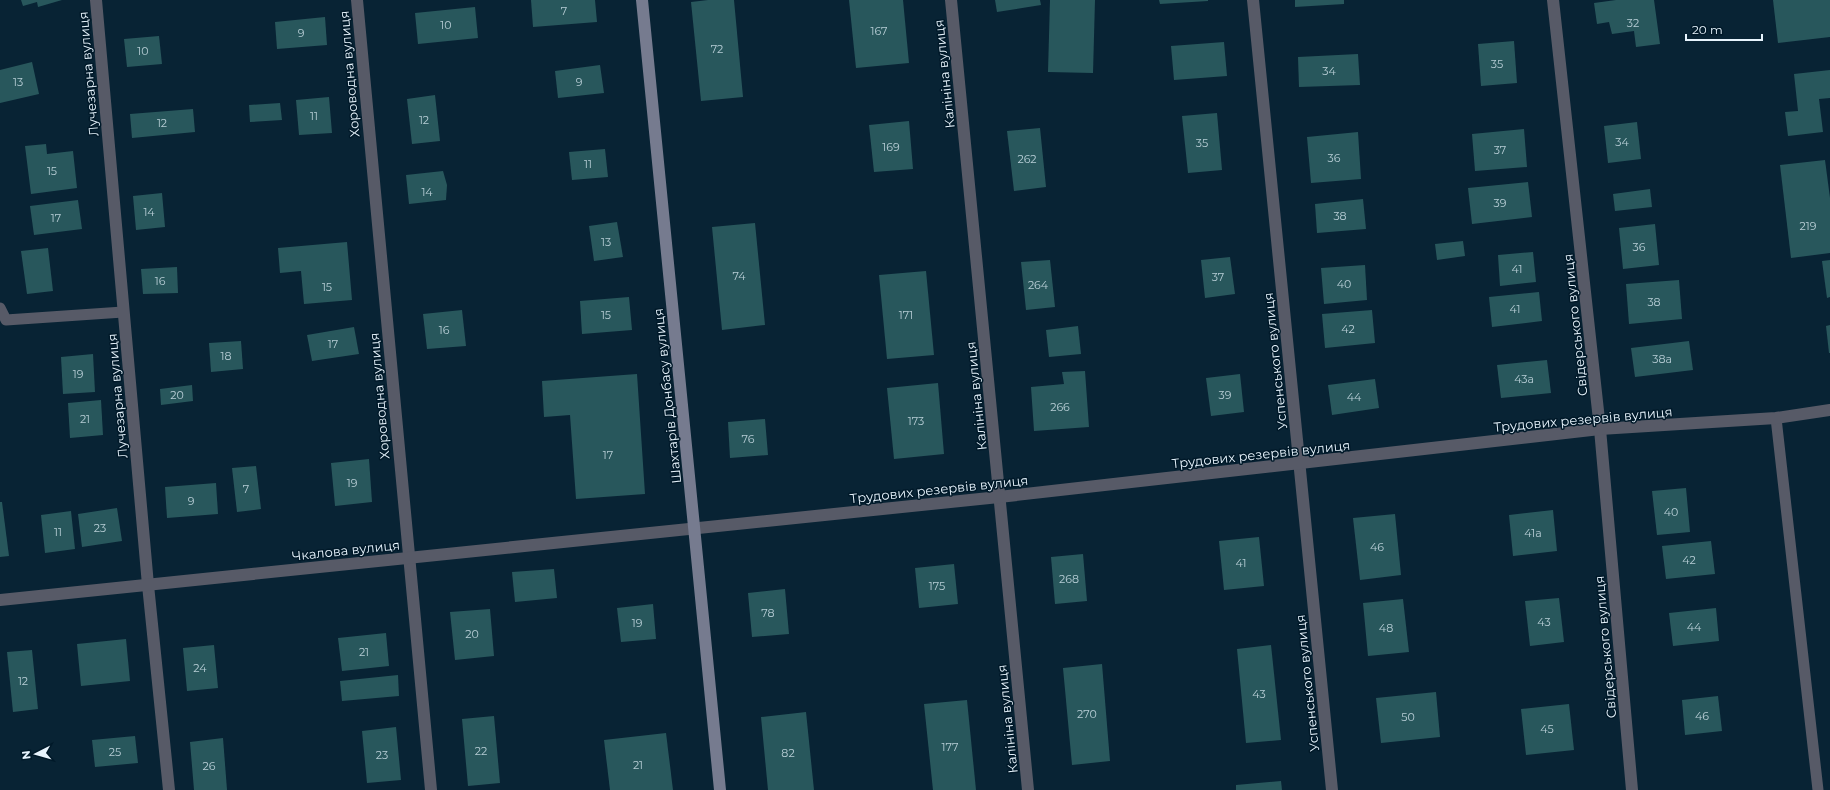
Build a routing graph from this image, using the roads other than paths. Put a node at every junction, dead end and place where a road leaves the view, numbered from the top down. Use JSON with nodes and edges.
{"nodes":[{"id":1,"x":96,"y":0,"type":"edge"},
{"id":2,"x":357,"y":0,"type":"edge"},
{"id":3,"x":642,"y":0,"type":"edge"},
{"id":4,"x":951,"y":0,"type":"edge"},
{"id":5,"x":1253,"y":0,"type":"edge"},
{"id":6,"x":1553,"y":0,"type":"edge"},
{"id":7,"x":0,"y":308,"type":"edge"},
{"id":8,"x":123,"y":312,"type":"junction"},
{"id":9,"x":1830,"y":410,"type":"edge"},
{"id":10,"x":1776,"y":418,"type":"junction"},
{"id":11,"x":1600,"y":430,"type":"junction"},
{"id":12,"x":1299,"y":463,"type":"junction"},
{"id":13,"x":1000,"y":497,"type":"junction"},
{"id":14,"x":695,"y":529,"type":"junction"},
{"id":15,"x":408,"y":558,"type":"junction"},
{"id":16,"x":148,"y":585,"type":"junction"},
{"id":17,"x":0,"y":600,"type":"edge"},
{"id":18,"x":169,"y":790,"type":"edge"},
{"id":19,"x":431,"y":790,"type":"edge"},
{"id":20,"x":720,"y":790,"type":"edge"},
{"id":21,"x":1028,"y":790,"type":"edge"},
{"id":22,"x":1332,"y":790,"type":"edge"},
{"id":23,"x":1632,"y":790,"type":"edge"},
{"id":24,"x":1818,"y":790,"type":"edge"}],
"edges":[{"from":1,"to":8,"type":"street","name":"Лучезарна вулиця"},
{"from":2,"to":15,"type":"street","name":"Хороводна вулиця"},
{"from":3,"to":14,"type":"street","name":"Шахтарів Донбасу вулиця"},
{"from":4,"to":13,"type":"street","name":"Калініна вулиця"},
{"from":5,"to":12,"type":"street","name":"Успенського вулиця"},
{"from":6,"to":11,"type":"street","name":"Свідерського вулиця"},
{"from":7,"to":8,"type":"lane"},
{"from":8,"to":16,"type":"street","name":"Лучезарна вулиця"},
{"from":9,"to":10,"type":"street","name":"Трудових резервів вулиця"},
{"from":10,"to":11,"type":"street","name":"Трудових резервів вулиця"},
{"from":10,"to":24,"type":"lane"},
{"from":11,"to":12,"type":"street","name":"Трудових резервів вулиця"},
{"from":11,"to":23,"type":"street","name":"Свідерського вулиця"},
{"from":12,"to":13,"type":"street","name":"Трудових резервів вулиця"},
{"from":12,"to":22,"type":"street","name":"Успенського вулиця"},
{"from":13,"to":14,"type":"street","name":"Трудових резервів вулиця"},
{"from":13,"to":21,"type":"street","name":"Калініна вулиця"},
{"from":14,"to":15,"type":"street","name":"Чкалова вулиця"},
{"from":14,"to":20,"type":"street","name":"Шахтарів Донбасу вулиця"},
{"from":15,"to":16,"type":"street","name":"Чкалова вулиця"},
{"from":15,"to":19,"type":"street","name":"Хороводна вулиця"},
{"from":16,"to":17,"type":"street","name":"Чкалова вулиця"},
{"from":16,"to":18,"type":"street","name":"Лучезарна вулиця"}]}
